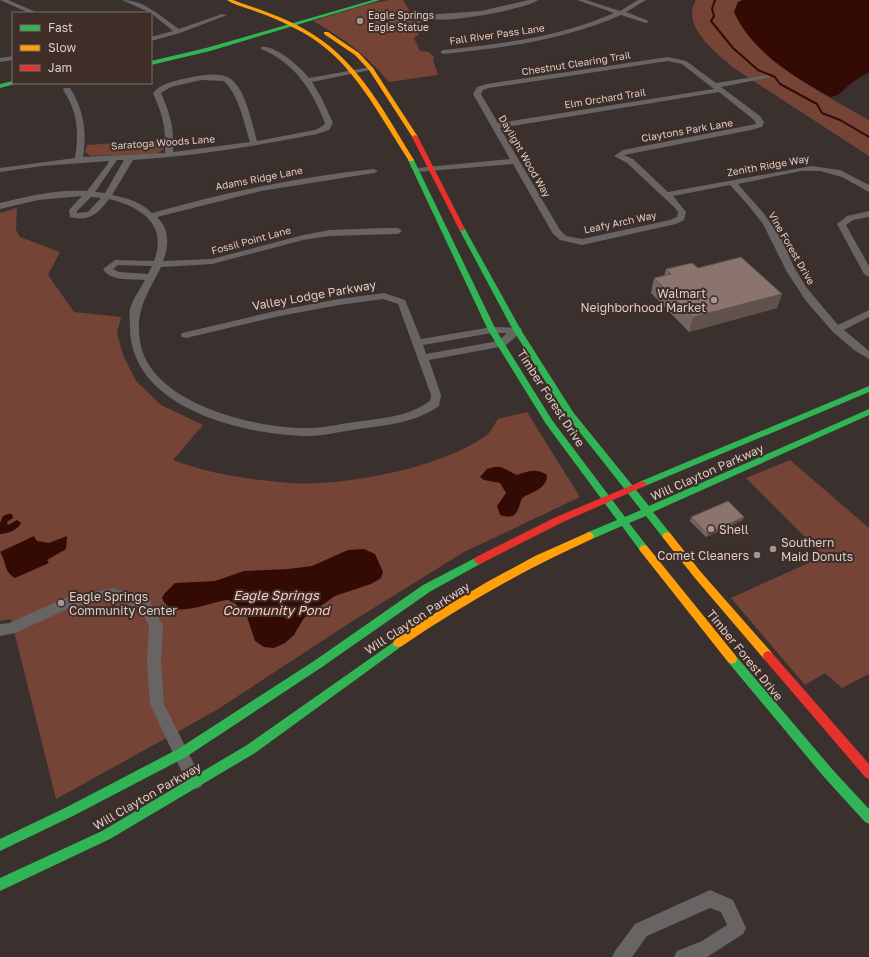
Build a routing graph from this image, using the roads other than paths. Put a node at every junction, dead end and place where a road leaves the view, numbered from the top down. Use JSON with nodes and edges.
{"nodes":[{"id":1,"x":2,"y":0,"type":"edge"},
{"id":2,"x":125,"y":0,"type":"edge"},
{"id":3,"x":229,"y":0,"type":"edge"},
{"id":4,"x":247,"y":0,"type":"edge"},
{"id":5,"x":374,"y":0,"type":"edge"},
{"id":6,"x":378,"y":0,"type":"edge"},
{"id":7,"x":535,"y":0,"type":"edge"},
{"id":8,"x":580,"y":0,"type":"edge"},
{"id":9,"x":643,"y":0,"type":"edge"},
{"id":10,"x":32,"y":12,"type":"edge"},
{"id":11,"x":151,"y":12,"type":"edge"},
{"id":12,"x":152,"y":12,"type":"edge"},
{"id":13,"x":621,"y":13,"type":"junction"},
{"id":14,"x":224,"y":15,"type":"dead end"},
{"id":15,"x":425,"y":16,"type":"dead end"},
{"id":16,"x":295,"y":21,"type":"junction"},
{"id":17,"x":646,"y":21,"type":"dead end"},
{"id":18,"x":178,"y":32,"type":"junction"},
{"id":19,"x":152,"y":39,"type":"edge"},
{"id":20,"x":264,"y":48,"type":"dead end"},
{"id":21,"x":443,"y":52,"type":"dead end"},
{"id":22,"x":152,"y":63,"type":"edge"},
{"id":23,"x":371,"y":69,"type":"junction"},
{"id":24,"x":354,"y":72,"type":"junction"},
{"id":25,"x":766,"y":78,"type":"dead end"},
{"id":26,"x":307,"y":81,"type":"junction"},
{"id":27,"x":12,"y":82,"type":"edge"},
{"id":28,"x":0,"y":86,"type":"edge"},
{"id":29,"x":487,"y":86,"type":"joint"},
{"id":30,"x":716,"y":88,"type":"junction"},
{"id":31,"x":67,"y":90,"type":"dead end"},
{"id":32,"x":495,"y":126,"type":"junction"},
{"id":33,"x":254,"y":143,"type":"junction"},
{"id":34,"x":168,"y":155,"type":"junction"},
{"id":35,"x":115,"y":157,"type":"junction"},
{"id":36,"x":130,"y":157,"type":"junction"},
{"id":37,"x":79,"y":159,"type":"junction"},
{"id":38,"x":515,"y":161,"type":"junction"},
{"id":39,"x":431,"y":169,"type":"junction"},
{"id":40,"x":0,"y":170,"type":"edge"},
{"id":41,"x":417,"y":170,"type":"junction"},
{"id":42,"x":374,"y":171,"type":"dead end"},
{"id":43,"x":732,"y":183,"type":"junction"},
{"id":44,"x":869,"y":189,"type":"edge"},
{"id":45,"x":90,"y":194,"type":"junction"},
{"id":46,"x":667,"y":195,"type":"junction"},
{"id":47,"x":105,"y":196,"type":"junction"},
{"id":48,"x":0,"y":206,"type":"edge"},
{"id":49,"x":869,"y":214,"type":"edge"},
{"id":50,"x":151,"y":216,"type":"junction"},
{"id":51,"x":398,"y":231,"type":"dead end"},
{"id":52,"x":563,"y":238,"type":"joint"},
{"id":53,"x":158,"y":264,"type":"junction"},
{"id":54,"x":869,"y":274,"type":"edge"},
{"id":55,"x":150,"y":278,"type":"junction"},
{"id":56,"x":869,"y":313,"type":"edge"},
{"id":57,"x":837,"y":329,"type":"junction"},
{"id":58,"x":492,"y":330,"type":"junction"},
{"id":59,"x":517,"y":330,"type":"junction"},
{"id":60,"x":186,"y":335,"type":"dead end"},
{"id":61,"x":418,"y":343,"type":"junction"},
{"id":62,"x":501,"y":344,"type":"junction"},
{"id":63,"x":869,"y":356,"type":"edge"},
{"id":64,"x":423,"y":358,"type":"junction"},
{"id":65,"x":869,"y":389,"type":"edge"},
{"id":66,"x":869,"y":412,"type":"edge"},
{"id":67,"x":629,"y":490,"type":"junction"},
{"id":68,"x":607,"y":499,"type":"junction"},
{"id":69,"x":648,"y":511,"type":"junction"},
{"id":70,"x":623,"y":522,"type":"junction"},
{"id":71,"x":0,"y":630,"type":"edge"},
{"id":72,"x":182,"y":753,"type":"junction"},
{"id":73,"x":869,"y":773,"type":"edge"},
{"id":74,"x":195,"y":782,"type":"junction"},
{"id":75,"x":869,"y":818,"type":"edge"},
{"id":76,"x":0,"y":845,"type":"edge"},
{"id":77,"x":0,"y":885,"type":"edge"},
{"id":78,"x":621,"y":957,"type":"edge"},
{"id":79,"x":683,"y":957,"type":"edge"}],
"edges":[{"from":1,"to":10,"type":"street"},
{"from":2,"to":11,"type":"street"},
{"from":3,"to":16,"type":"main road","name":"Timber Forest Drive"},
{"from":4,"to":16,"type":"main road","name":"Timber Forest Drive"},
{"from":5,"to":16,"type":"main road"},
{"from":6,"to":16,"type":"main road"},
{"from":7,"to":15,"type":"street"},
{"from":8,"to":13,"type":"street"},
{"from":9,"to":13,"type":"street","name":"Fall River Pass Lane"},
{"from":12,"to":18,"type":"street"},
{"from":13,"to":17,"type":"street"},
{"from":13,"to":21,"type":"street","name":"Fall River Pass Lane"},
{"from":14,"to":18,"type":"street"},
{"from":16,"to":22,"type":"main road"},
{"from":16,"to":23,"type":"main road","name":"Timber Forest Drive"},
{"from":16,"to":24,"type":"main road","name":"Timber Forest Drive"},
{"from":18,"to":19,"type":"street"},
{"from":20,"to":26,"type":"street"},
{"from":23,"to":24,"type":"street"},
{"from":23,"to":39,"type":"main road","name":"Timber Forest Drive"},
{"from":24,"to":26,"type":"street"},
{"from":24,"to":41,"type":"main road","name":"Timber Forest Drive"},
{"from":25,"to":30,"type":"street","name":"Elm Orchard Trail"},
{"from":26,"to":33,"type":"street","name":"Saratoga Woods Lane"},
{"from":27,"to":28,"type":"main road"},
{"from":29,"to":30,"type":"street","name":"Chestnut Clearing Trail"},
{"from":29,"to":32,"type":"street","name":"Daylight Wood Way"},
{"from":30,"to":32,"type":"street","name":"Elm Orchard Trail"},
{"from":30,"to":46,"type":"street","name":"Claytons Park Lane"},
{"from":31,"to":37,"type":"street"},
{"from":32,"to":38,"type":"street","name":"Daylight Wood Way"},
{"from":33,"to":34,"type":"street","name":"Saratoga Woods Lane"},
{"from":33,"to":34,"type":"street"},
{"from":34,"to":36,"type":"street","name":"Saratoga Woods Lane"},
{"from":35,"to":36,"type":"street","name":"Saratoga Woods Lane"},
{"from":35,"to":37,"type":"street","name":"Saratoga Woods Lane"},
{"from":35,"to":45,"type":"street"},
{"from":36,"to":47,"type":"street"},
{"from":37,"to":40,"type":"street","name":"Saratoga Woods Lane"},
{"from":38,"to":39,"type":"street"},
{"from":38,"to":52,"type":"street","name":"Daylight Wood Way"},
{"from":39,"to":41,"type":"street"},
{"from":39,"to":59,"type":"main road","name":"Timber Forest Drive"},
{"from":41,"to":58,"type":"main road","name":"Timber Forest Drive"},
{"from":42,"to":50,"type":"street","name":"Adams Ridge Lane"},
{"from":43,"to":44,"type":"street","name":"Zenith Ridge Way"},
{"from":43,"to":46,"type":"street","name":"Zenith Ridge Way"},
{"from":43,"to":57,"type":"street","name":"Vine Forest Drive"},
{"from":45,"to":47,"type":"street","name":"Valley Lodge Parkway"},
{"from":45,"to":47,"type":"street"},
{"from":45,"to":48,"type":"street","name":"Valley Lodge Parkway"},
{"from":46,"to":52,"type":"street","name":"Leafy Arch Way"},
{"from":47,"to":50,"type":"street","name":"Valley Lodge Parkway"},
{"from":49,"to":54,"type":"street"},
{"from":50,"to":53,"type":"street","name":"Valley Lodge Parkway"},
{"from":51,"to":53,"type":"street","name":"Fossil Point Lane"},
{"from":53,"to":55,"type":"street","name":"Valley Lodge Parkway"},
{"from":53,"to":55,"type":"street","name":"Fossil Point Lane"},
{"from":55,"to":64,"type":"street","name":"Valley Lodge Parkway"},
{"from":56,"to":57,"type":"street"},
{"from":57,"to":63,"type":"street","name":"Vine Forest Drive"},
{"from":58,"to":59,"type":"street"},
{"from":58,"to":61,"type":"street"},
{"from":58,"to":62,"type":"main road","name":"Timber Forest Drive"},
{"from":59,"to":62,"type":"street"},
{"from":59,"to":67,"type":"main road","name":"Timber Forest Drive"},
{"from":60,"to":61,"type":"street","name":"Valley Lodge Parkway"},
{"from":61,"to":64,"type":"street","name":"Valley Lodge Parkway"},
{"from":62,"to":64,"type":"street"},
{"from":62,"to":68,"type":"main road","name":"Timber Forest Drive"},
{"from":65,"to":67,"type":"main road","name":"Will Clayton Parkway"},
{"from":66,"to":69,"type":"main road","name":"Will Clayton Parkway"},
{"from":67,"to":68,"type":"main road","name":"Will Clayton Parkway"},
{"from":67,"to":69,"type":"main road","name":"Timber Forest Drive"},
{"from":68,"to":70,"type":"main road","name":"Timber Forest Drive"},
{"from":68,"to":72,"type":"main road","name":"Will Clayton Parkway"},
{"from":69,"to":70,"type":"main road","name":"Will Clayton Parkway"},
{"from":69,"to":73,"type":"main road","name":"Timber Forest Drive"},
{"from":70,"to":74,"type":"main road","name":"Will Clayton Parkway"},
{"from":70,"to":75,"type":"main road","name":"Timber Forest Drive"},
{"from":71,"to":72,"type":"street"},
{"from":72,"to":74,"type":"street"},
{"from":72,"to":76,"type":"main road","name":"Will Clayton Parkway"},
{"from":74,"to":77,"type":"main road","name":"Will Clayton Parkway"},
{"from":78,"to":79,"type":"street"}]}
